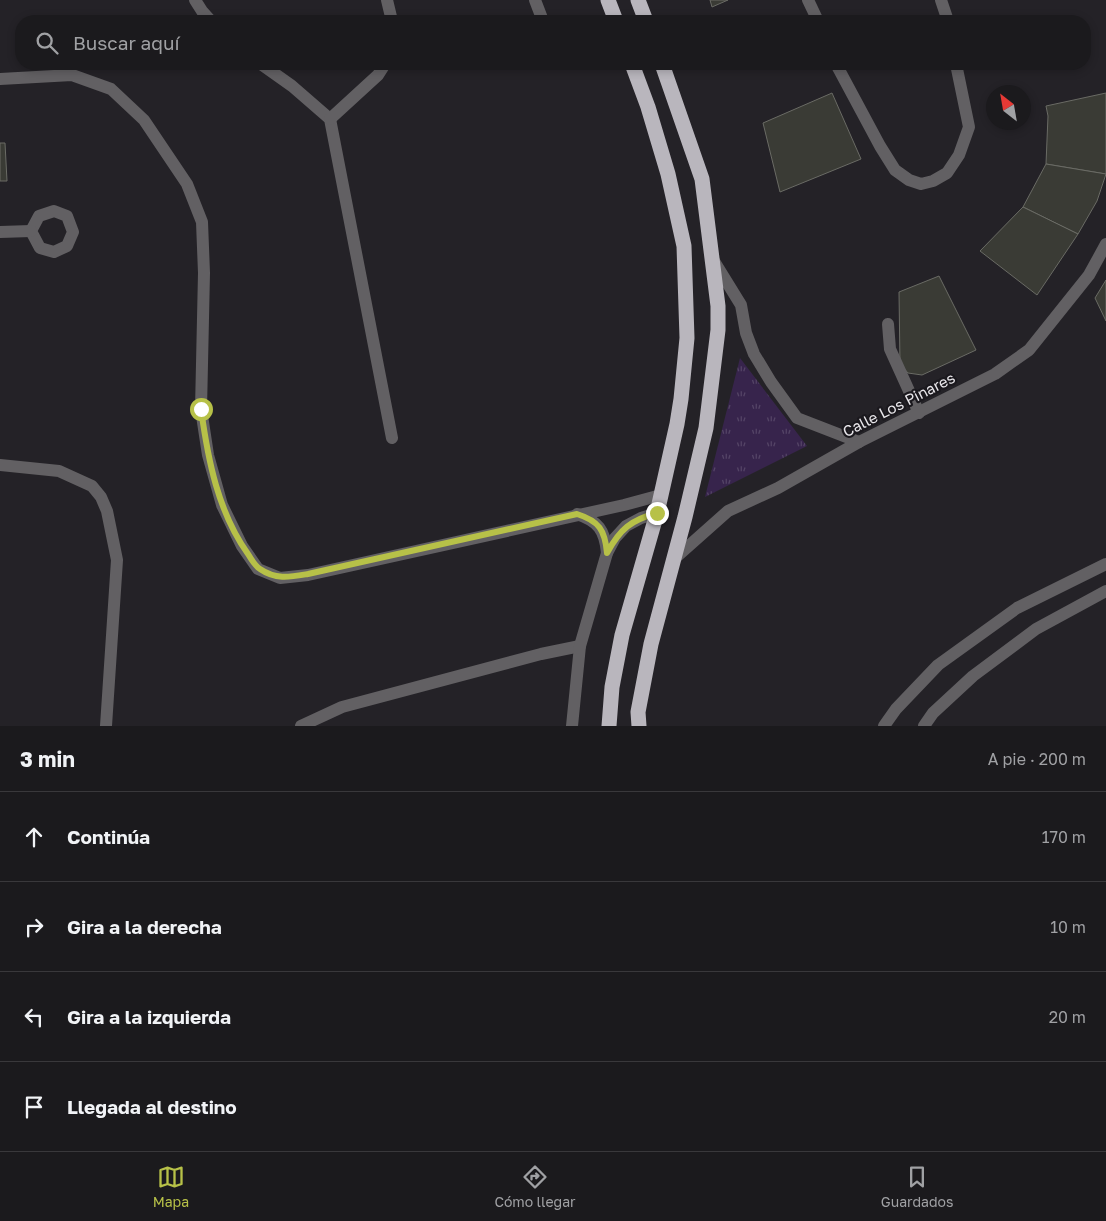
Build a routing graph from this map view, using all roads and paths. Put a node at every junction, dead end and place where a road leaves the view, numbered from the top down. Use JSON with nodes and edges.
{"nodes":[{"id":1,"x":196,"y":0,"type":"edge"},
{"id":2,"x":387,"y":0,"type":"edge"},
{"id":3,"x":535,"y":0,"type":"edge"},
{"id":4,"x":608,"y":0,"type":"edge"},
{"id":5,"x":638,"y":0,"type":"edge"},
{"id":6,"x":808,"y":0,"type":"edge"},
{"id":7,"x":941,"y":0,"type":"edge"},
{"id":8,"x":206,"y":15,"type":"edge"},
{"id":9,"x":391,"y":15,"type":"edge"},
{"id":10,"x":541,"y":15,"type":"edge"},
{"id":11,"x":614,"y":15,"type":"edge"},
{"id":12,"x":644,"y":15,"type":"edge"},
{"id":13,"x":815,"y":15,"type":"edge"},
{"id":14,"x":946,"y":15,"type":"edge"},
{"id":15,"x":269,"y":70,"type":"edge"},
{"id":16,"x":381,"y":70,"type":"edge"},
{"id":17,"x":634,"y":70,"type":"edge"},
{"id":18,"x":664,"y":70,"type":"edge"},
{"id":19,"x":839,"y":70,"type":"edge"},
{"id":20,"x":957,"y":70,"type":"edge"},
{"id":21,"x":0,"y":79,"type":"edge"},
{"id":22,"x":330,"y":119,"type":"junction"},
{"id":23,"x":31,"y":231,"type":"dead end"},
{"id":24,"x":0,"y":232,"type":"edge"},
{"id":25,"x":1106,"y":244,"type":"edge"},
{"id":26,"x":712,"y":258,"type":"junction"},
{"id":27,"x":888,"y":324,"type":"dead end"},
{"id":28,"x":919,"y":414,"type":"junction"},
{"id":29,"x":392,"y":438,"type":"dead end"},
{"id":30,"x":859,"y":442,"type":"junction"},
{"id":31,"x":0,"y":465,"type":"edge"},
{"id":32,"x":661,"y":495,"type":"junction"},
{"id":33,"x":657,"y":513,"type":"junction"},
{"id":34,"x":577,"y":514,"type":"junction"},
{"id":35,"x":607,"y":553,"type":"junction"},
{"id":36,"x":674,"y":559,"type":"junction"},
{"id":37,"x":1106,"y":564,"type":"edge"},
{"id":38,"x":1106,"y":591,"type":"edge"},
{"id":39,"x":580,"y":646,"type":"junction"},
{"id":40,"x":106,"y":726,"type":"edge"},
{"id":41,"x":301,"y":726,"type":"edge"},
{"id":42,"x":572,"y":726,"type":"edge"},
{"id":43,"x":609,"y":726,"type":"edge"},
{"id":44,"x":639,"y":726,"type":"edge"},
{"id":45,"x":884,"y":726,"type":"edge"},
{"id":46,"x":924,"y":726,"type":"edge"}],
"edges":[{"from":1,"to":8,"type":"street"},
{"from":2,"to":9,"type":"street"},
{"from":3,"to":10,"type":"street"},
{"from":4,"to":11,"type":"highway"},
{"from":5,"to":12,"type":"highway"},
{"from":6,"to":13,"type":"street"},
{"from":7,"to":14,"type":"street"},
{"from":15,"to":22,"type":"street"},
{"from":16,"to":22,"type":"street"},
{"from":17,"to":32,"type":"highway"},
{"from":18,"to":26,"type":"highway"},
{"from":19,"to":20,"type":"street"},
{"from":21,"to":34,"type":"street"},
{"from":22,"to":29,"type":"street"},
{"from":23,"to":24,"type":"street"},
{"from":25,"to":28,"type":"street","name":"Calle Los Pinares"},
{"from":26,"to":30,"type":"street"},
{"from":26,"to":36,"type":"highway"},
{"from":27,"to":28,"type":"street"},
{"from":28,"to":30,"type":"street","name":"Calle Los Pinares"},
{"from":30,"to":36,"type":"street","name":"Calle Los Pinares"},
{"from":31,"to":40,"type":"street"},
{"from":32,"to":33,"type":"highway"},
{"from":32,"to":34,"type":"street"},
{"from":33,"to":35,"type":"street"},
{"from":33,"to":43,"type":"highway"},
{"from":34,"to":35,"type":"street"},
{"from":35,"to":39,"type":"street"},
{"from":36,"to":44,"type":"highway"},
{"from":37,"to":45,"type":"street"},
{"from":38,"to":46,"type":"street"},
{"from":39,"to":41,"type":"street"},
{"from":39,"to":42,"type":"street"}]}
